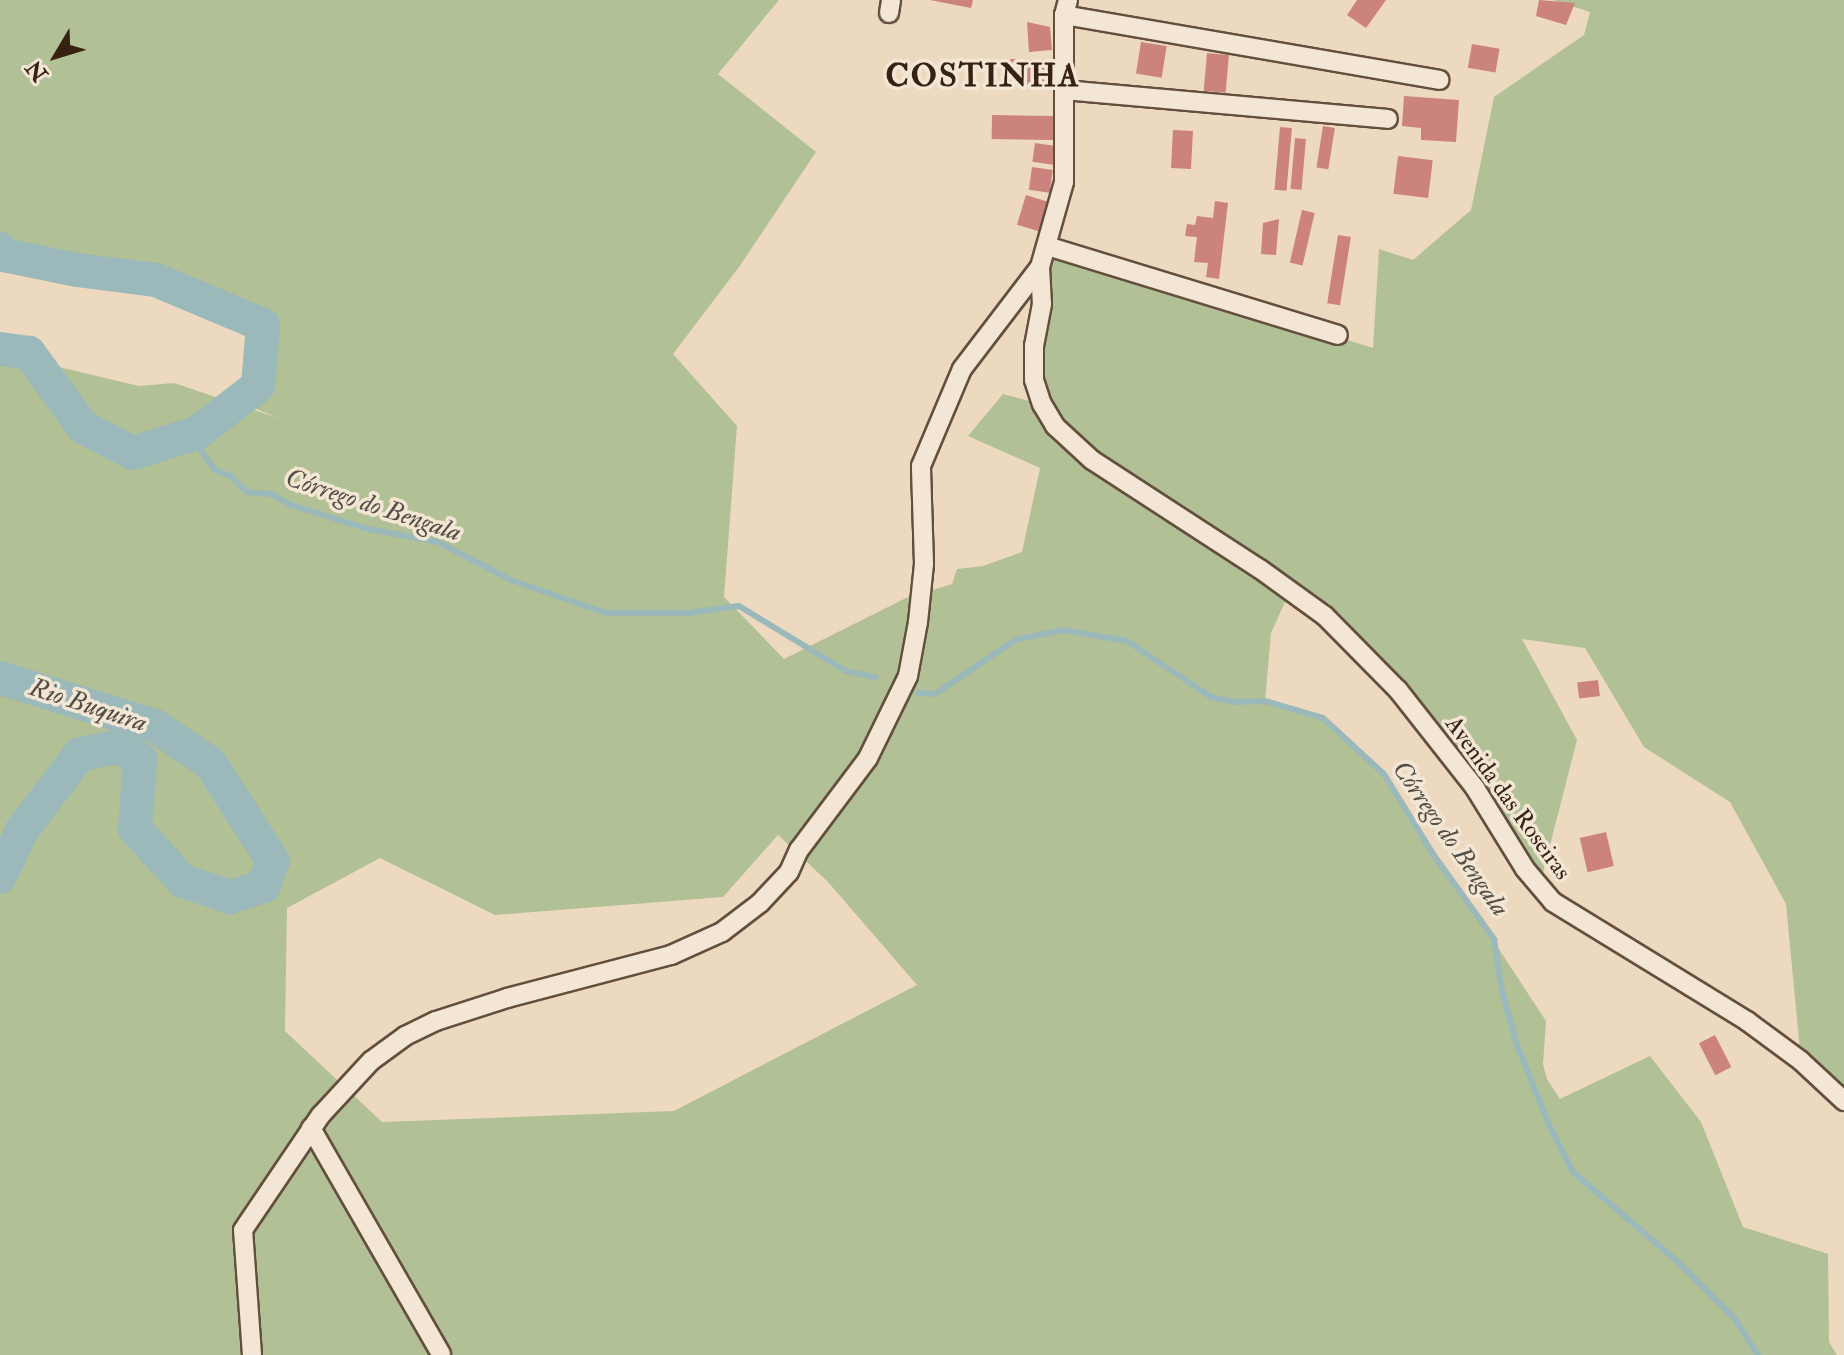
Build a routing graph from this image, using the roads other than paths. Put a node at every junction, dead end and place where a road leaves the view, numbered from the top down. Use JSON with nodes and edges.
{"nodes":[{"id":1,"x":1066,"y":7,"type":"edge"},
{"id":2,"x":1439,"y":80,"type":"dead end"},
{"id":3,"x":1064,"y":90,"type":"junction"},
{"id":4,"x":1388,"y":119,"type":"dead end"},
{"id":5,"x":1047,"y":246,"type":"junction"},
{"id":6,"x":1040,"y":267,"type":"junction"},
{"id":7,"x":1338,"y":335,"type":"dead end"},
{"id":8,"x":1844,"y":1101,"type":"edge"},
{"id":9,"x":311,"y":1128,"type":"junction"},
{"id":10,"x":441,"y":1354,"type":"edge"},
{"id":11,"x":252,"y":1355,"type":"edge"}],
"edges":[{"from":1,"to":2,"type":"street"},
{"from":1,"to":3,"type":"street"},
{"from":3,"to":4,"type":"street"},
{"from":3,"to":5,"type":"street"},
{"from":5,"to":6,"type":"street"},
{"from":5,"to":7,"type":"street"},
{"from":6,"to":8,"type":"street","name":"Avenida das Roseiras"},
{"from":6,"to":9,"type":"street"},
{"from":9,"to":10,"type":"street"},
{"from":9,"to":11,"type":"street"}]}
